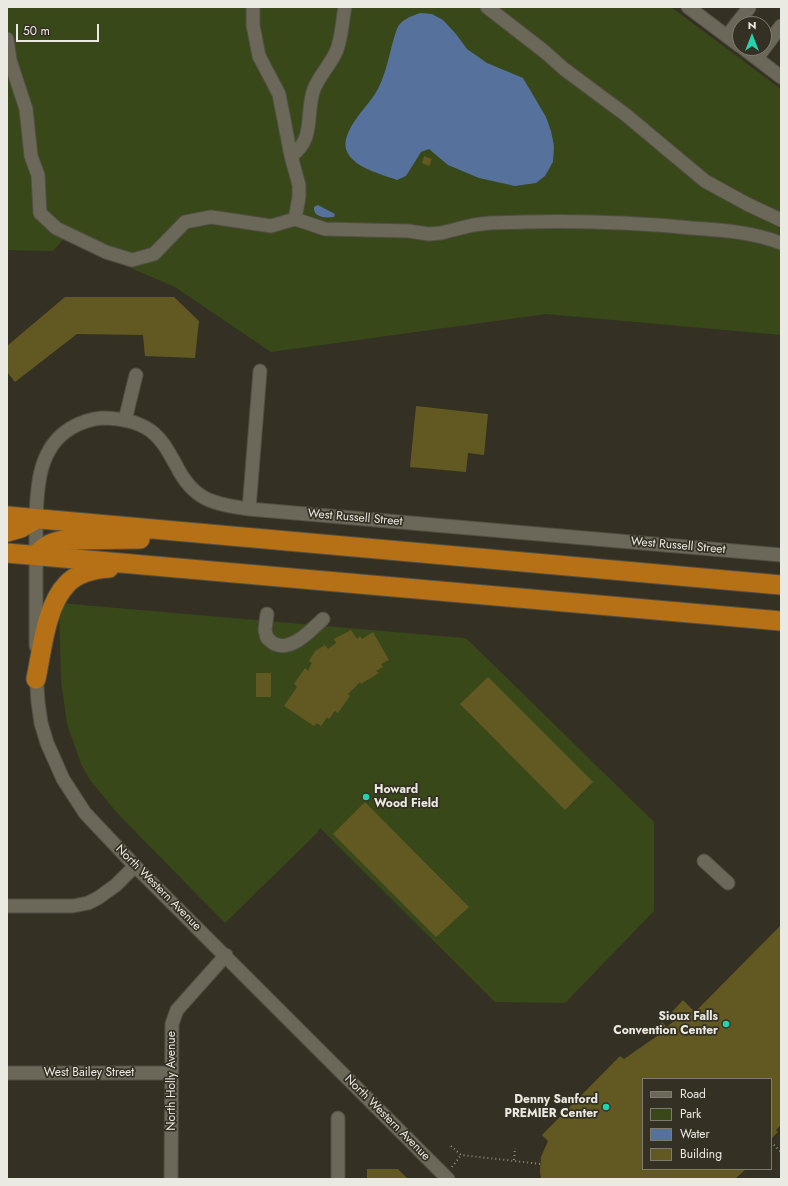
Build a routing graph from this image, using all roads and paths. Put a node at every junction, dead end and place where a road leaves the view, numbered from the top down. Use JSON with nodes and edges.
{"nodes":[{"id":1,"x":253,"y":7,"type":"edge"},
{"id":2,"x":345,"y":7,"type":"edge"},
{"id":3,"x":487,"y":7,"type":"edge"},
{"id":4,"x":688,"y":7,"type":"edge"},
{"id":5,"x":749,"y":7,"type":"edge"},
{"id":6,"x":781,"y":26,"type":"edge"},
{"id":7,"x":727,"y":36,"type":"junction"},
{"id":8,"x":7,"y":39,"type":"edge"},
{"id":9,"x":732,"y":40,"type":"edge"},
{"id":10,"x":754,"y":56,"type":"edge"},
{"id":11,"x":757,"y":58,"type":"junction"},
{"id":12,"x":781,"y":77,"type":"edge"},
{"id":13,"x":291,"y":156,"type":"junction"},
{"id":14,"x":295,"y":219,"type":"junction"},
{"id":15,"x":781,"y":220,"type":"edge"},
{"id":16,"x":781,"y":243,"type":"edge"},
{"id":17,"x":260,"y":371,"type":"dead end"},
{"id":18,"x":136,"y":375,"type":"dead end"},
{"id":19,"x":125,"y":420,"type":"junction"},
{"id":20,"x":249,"y":509,"type":"junction"},
{"id":21,"x":7,"y":516,"type":"edge"},
{"id":22,"x":36,"y":519,"type":"junction"},
{"id":23,"x":7,"y":532,"type":"edge"},
{"id":24,"x":225,"y":536,"type":"junction"},
{"id":25,"x":7,"y":553,"type":"edge"},
{"id":26,"x":36,"y":555,"type":"junction"},
{"id":27,"x":781,"y":555,"type":"edge"},
{"id":28,"x":175,"y":567,"type":"junction"},
{"id":29,"x":781,"y":585,"type":"edge"},
{"id":30,"x":267,"y":614,"type":"dead end"},
{"id":31,"x":324,"y":619,"type":"dead end"},
{"id":32,"x":781,"y":621,"type":"edge"},
{"id":33,"x":36,"y":679,"type":"junction"},
{"id":34,"x":704,"y":861,"type":"dead end"},
{"id":35,"x":136,"y":866,"type":"junction"},
{"id":36,"x":728,"y":883,"type":"dead end"},
{"id":37,"x":7,"y":906,"type":"edge"},
{"id":38,"x":226,"y":956,"type":"junction"},
{"id":39,"x":7,"y":1073,"type":"edge"},
{"id":40,"x":171,"y":1073,"type":"junction"},
{"id":41,"x":338,"y":1118,"type":"dead end"},
{"id":42,"x":772,"y":1143,"type":"edge"},
{"id":43,"x":451,"y":1146,"type":"dead end"},
{"id":44,"x":516,"y":1148,"type":"dead end"},
{"id":45,"x":781,"y":1152,"type":"edge"},
{"id":46,"x":514,"y":1161,"type":"junction"},
{"id":47,"x":541,"y":1164,"type":"dead end"},
{"id":48,"x":172,"y":1179,"type":"edge"},
{"id":49,"x":338,"y":1179,"type":"edge"},
{"id":50,"x":448,"y":1179,"type":"edge"}],
"edges":[{"from":1,"to":13,"type":"street"},
{"from":2,"to":13,"type":"street"},
{"from":3,"to":15,"type":"street"},
{"from":4,"to":7,"type":"street"},
{"from":5,"to":7,"type":"street"},
{"from":6,"to":11,"type":"street"},
{"from":7,"to":9,"type":"street"},
{"from":8,"to":14,"type":"street"},
{"from":10,"to":11,"type":"street"},
{"from":11,"to":12,"type":"street"},
{"from":13,"to":14,"type":"street"},
{"from":14,"to":16,"type":"street"},
{"from":17,"to":20,"type":"street"},
{"from":18,"to":19,"type":"street"},
{"from":19,"to":20,"type":"street","name":"West Russell Street"},
{"from":19,"to":22,"type":"street","name":"West Russell Street"},
{"from":20,"to":27,"type":"street","name":"West Russell Street"},
{"from":21,"to":22,"type":"highway"},
{"from":22,"to":23,"type":"highway"},
{"from":22,"to":24,"type":"highway"},
{"from":22,"to":26,"type":"street","name":"North Western Avenue"},
{"from":24,"to":26,"type":"highway"},
{"from":24,"to":29,"type":"highway"},
{"from":25,"to":26,"type":"highway"},
{"from":26,"to":28,"type":"highway"},
{"from":26,"to":33,"type":"street","name":"North Western Avenue"},
{"from":28,"to":32,"type":"highway"},
{"from":28,"to":33,"type":"highway"},
{"from":30,"to":31,"type":"street"},
{"from":33,"to":35,"type":"street","name":"North Western Avenue"},
{"from":34,"to":36,"type":"street"},
{"from":35,"to":37,"type":"street"},
{"from":35,"to":38,"type":"street","name":"North Western Avenue"},
{"from":38,"to":40,"type":"street","name":"North Holly Avenue"},
{"from":38,"to":50,"type":"street","name":"North Western Avenue"},
{"from":39,"to":40,"type":"street","name":"West Bailey Street"},
{"from":40,"to":48,"type":"street","name":"North Holly Avenue"},
{"from":41,"to":49,"type":"street"},
{"from":42,"to":45,"type":"path"},
{"from":43,"to":46,"type":"path"},
{"from":44,"to":46,"type":"path"},
{"from":46,"to":47,"type":"path"}]}
